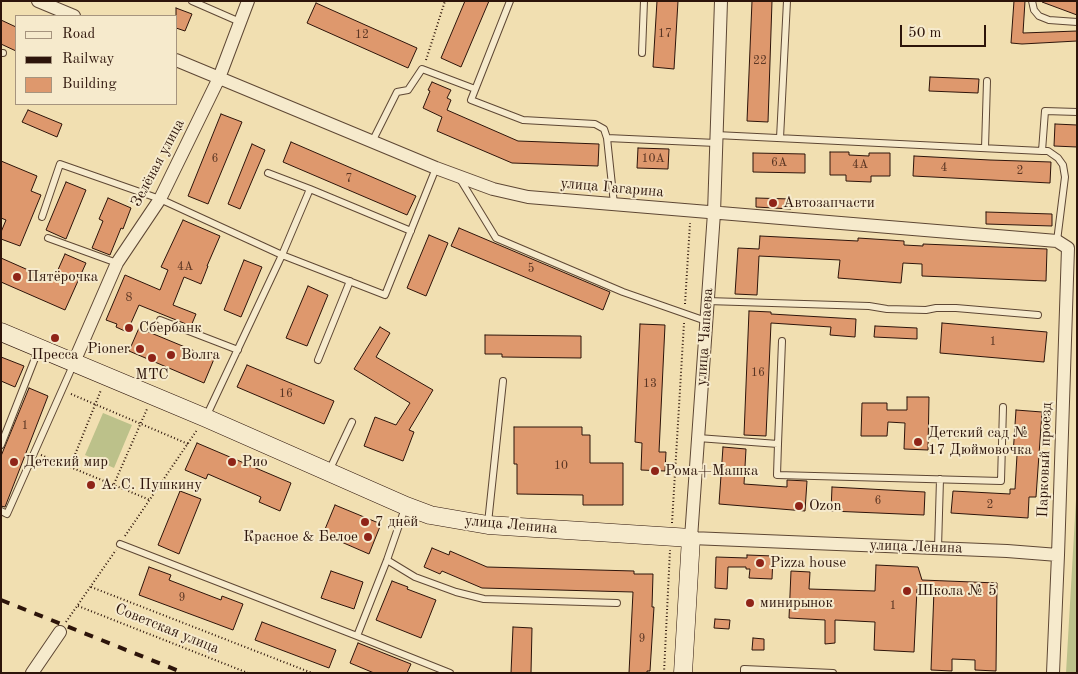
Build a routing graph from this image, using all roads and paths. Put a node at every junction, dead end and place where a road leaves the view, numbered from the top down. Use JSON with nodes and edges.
{"nodes":[{"id":1,"x":38,"y":1,"type":"edge"},
{"id":2,"x":192,"y":1,"type":"edge"},
{"id":3,"x":248,"y":1,"type":"edge"},
{"id":4,"x":445,"y":1,"type":"edge"},
{"id":5,"x":510,"y":1,"type":"edge"},
{"id":6,"x":644,"y":1,"type":"edge"},
{"id":7,"x":721,"y":1,"type":"edge"},
{"id":8,"x":787,"y":1,"type":"edge"},
{"id":9,"x":1032,"y":1,"type":"edge"},
{"id":10,"x":72,"y":15,"type":"edge"},
{"id":11,"x":240,"y":22,"type":"junction"},
{"id":12,"x":1077,"y":22,"type":"edge"},
{"id":13,"x":642,"y":53,"type":"dead end"},
{"id":14,"x":178,"y":61,"type":"edge"},
{"id":15,"x":422,"y":69,"type":"junction"},
{"id":16,"x":219,"y":78,"type":"junction"},
{"id":17,"x":987,"y":81,"type":"dead end"},
{"id":18,"x":475,"y":89,"type":"junction"},
{"id":19,"x":1077,"y":112,"type":"edge"},
{"id":20,"x":607,"y":138,"type":"junction"},
{"id":21,"x":780,"y":138,"type":"junction"},
{"id":22,"x":716,"y":139,"type":"junction"},
{"id":23,"x":372,"y":142,"type":"junction"},
{"id":24,"x":985,"y":148,"type":"junction"},
{"id":25,"x":1042,"y":151,"type":"junction"},
{"id":26,"x":436,"y":168,"type":"junction"},
{"id":27,"x":268,"y":173,"type":"dead end"},
{"id":28,"x":458,"y":176,"type":"junction"},
{"id":29,"x":310,"y":189,"type":"junction"},
{"id":30,"x":160,"y":199,"type":"junction"},
{"id":31,"x":614,"y":204,"type":"junction"},
{"id":32,"x":690,"y":211,"type":"junction"},
{"id":33,"x":714,"y":213,"type":"junction"},
{"id":34,"x":42,"y":217,"type":"dead end"},
{"id":35,"x":411,"y":231,"type":"junction"},
{"id":36,"x":48,"y":238,"type":"dead end"},
{"id":37,"x":1062,"y":245,"type":"junction"},
{"id":38,"x":282,"y":254,"type":"junction"},
{"id":39,"x":117,"y":263,"type":"junction"},
{"id":40,"x":350,"y":281,"type":"junction"},
{"id":41,"x":707,"y":301,"type":"junction"},
{"id":42,"x":685,"y":313,"type":"junction"},
{"id":43,"x":1038,"y":314,"type":"dead end"},
{"id":44,"x":160,"y":320,"type":"dead end"},
{"id":45,"x":706,"y":321,"type":"junction"},
{"id":46,"x":1,"y":332,"type":"edge"},
{"id":47,"x":782,"y":342,"type":"dead end"},
{"id":48,"x":40,"y":348,"type":"junction"},
{"id":49,"x":238,"y":350,"type":"junction"},
{"id":50,"x":318,"y":360,"type":"dead end"},
{"id":51,"x":74,"y":362,"type":"junction"},
{"id":52,"x":503,"y":381,"type":"dead end"},
{"id":53,"x":101,"y":388,"type":"dead end"},
{"id":54,"x":62,"y":390,"type":"junction"},
{"id":55,"x":95,"y":404,"type":"junction"},
{"id":56,"x":148,"y":406,"type":"dead end"},
{"id":57,"x":1003,"y":407,"type":"dead end"},
{"id":58,"x":206,"y":418,"type":"junction"},
{"id":59,"x":352,"y":422,"type":"dead end"},
{"id":60,"x":141,"y":423,"type":"junction"},
{"id":61,"x":4,"y":430,"type":"edge"},
{"id":62,"x":698,"y":438,"type":"junction"},
{"id":63,"x":188,"y":444,"type":"junction"},
{"id":64,"x":778,"y":444,"type":"junction"},
{"id":65,"x":1,"y":445,"type":"edge"},
{"id":66,"x":35,"y":452,"type":"junction"},
{"id":67,"x":70,"y":466,"type":"junction"},
{"id":68,"x":329,"y":472,"type":"junction"},
{"id":69,"x":940,"y":479,"type":"junction"},
{"id":70,"x":114,"y":485,"type":"junction"},
{"id":71,"x":150,"y":500,"type":"junction"},
{"id":72,"x":406,"y":506,"type":"junction"},
{"id":73,"x":1,"y":511,"type":"edge"},
{"id":74,"x":488,"y":525,"type":"junction"},
{"id":75,"x":671,"y":536,"type":"junction"},
{"id":76,"x":691,"y":538,"type":"junction"},
{"id":77,"x":120,"y":544,"type":"junction"},
{"id":78,"x":938,"y":548,"type":"junction"},
{"id":79,"x":1058,"y":555,"type":"junction"},
{"id":80,"x":387,"y":560,"type":"junction"},
{"id":81,"x":91,"y":587,"type":"junction"},
{"id":82,"x":618,"y":603,"type":"dead end"},
{"id":83,"x":78,"y":606,"type":"junction"},
{"id":84,"x":60,"y":632,"type":"joint"},
{"id":85,"x":357,"y":636,"type":"junction"},
{"id":86,"x":32,"y":673,"type":"edge"},
{"id":87,"x":248,"y":673,"type":"edge"},
{"id":88,"x":312,"y":673,"type":"edge"},
{"id":89,"x":450,"y":673,"type":"edge"},
{"id":90,"x":664,"y":673,"type":"edge"},
{"id":91,"x":683,"y":673,"type":"edge"},
{"id":92,"x":744,"y":673,"type":"edge"},
{"id":93,"x":834,"y":673,"type":"edge"},
{"id":94,"x":1053,"y":673,"type":"edge"}],
"edges":[{"from":1,"to":10,"type":"street"},
{"from":2,"to":11,"type":"lane"},
{"from":3,"to":11,"type":"street","name":"Зелёная улица"},
{"from":4,"to":15,"type":"path"},
{"from":5,"to":18,"type":"lane"},
{"from":6,"to":13,"type":"lane"},
{"from":7,"to":22,"type":"street","name":"улица Чапаева"},
{"from":8,"to":21,"type":"lane"},
{"from":9,"to":12,"type":"lane"},
{"from":11,"to":16,"type":"street","name":"Зелёная улица"},
{"from":14,"to":16,"type":"street","name":"улица Гагарина"},
{"from":15,"to":18,"type":"lane"},
{"from":15,"to":23,"type":"lane"},
{"from":16,"to":23,"type":"street","name":"улица Гагарина"},
{"from":16,"to":30,"type":"street","name":"Зелёная улица"},
{"from":17,"to":24,"type":"lane"},
{"from":18,"to":20,"type":"lane"},
{"from":19,"to":25,"type":"lane"},
{"from":20,"to":22,"type":"lane"},
{"from":20,"to":31,"type":"lane"},
{"from":21,"to":22,"type":"lane"},
{"from":21,"to":24,"type":"lane"},
{"from":22,"to":33,"type":"street","name":"улица Чапаева"},
{"from":23,"to":26,"type":"street","name":"улица Гагарина"},
{"from":24,"to":25,"type":"lane"},
{"from":25,"to":37,"type":"lane"},
{"from":26,"to":28,"type":"street","name":"улица Гагарина"},
{"from":26,"to":35,"type":"lane"},
{"from":27,"to":29,"type":"lane"},
{"from":28,"to":31,"type":"street","name":"улица Гагарина"},
{"from":28,"to":42,"type":"lane"},
{"from":29,"to":35,"type":"lane"},
{"from":29,"to":38,"type":"lane"},
{"from":30,"to":34,"type":"lane"},
{"from":30,"to":38,"type":"lane"},
{"from":30,"to":39,"type":"street","name":"Зелёная улица"},
{"from":31,"to":32,"type":"street","name":"улица Гагарина"},
{"from":32,"to":33,"type":"street","name":"улица Гагарина"},
{"from":32,"to":42,"type":"path"},
{"from":33,"to":37,"type":"street","name":"улица Гагарина"},
{"from":33,"to":41,"type":"street","name":"улица Чапаева"},
{"from":35,"to":40,"type":"lane"},
{"from":36,"to":39,"type":"lane"},
{"from":37,"to":79,"type":"street","name":"Парковый проезд"},
{"from":38,"to":40,"type":"lane"},
{"from":38,"to":49,"type":"lane"},
{"from":39,"to":51,"type":"street","name":"Зелёная улица"},
{"from":40,"to":50,"type":"lane"},
{"from":41,"to":43,"type":"lane"},
{"from":41,"to":45,"type":"street","name":"улица Чапаева"},
{"from":42,"to":45,"type":"lane"},
{"from":42,"to":75,"type":"path"},
{"from":44,"to":49,"type":"lane"},
{"from":45,"to":62,"type":"street","name":"улица Чапаева"},
{"from":46,"to":48,"type":"main road","name":"улица Ленина"},
{"from":47,"to":64,"type":"lane"},
{"from":48,"to":51,"type":"main road","name":"улица Ленина"},
{"from":48,"to":61,"type":"lane"},
{"from":49,"to":58,"type":"lane"},
{"from":51,"to":54,"type":"lane"},
{"from":51,"to":58,"type":"main road","name":"улица Ленина"},
{"from":52,"to":74,"type":"lane"},
{"from":53,"to":55,"type":"path"},
{"from":54,"to":55,"type":"path"},
{"from":54,"to":66,"type":"lane"},
{"from":55,"to":60,"type":"path"},
{"from":55,"to":67,"type":"path"},
{"from":56,"to":60,"type":"path"},
{"from":57,"to":69,"type":"lane"},
{"from":58,"to":63,"type":"path"},
{"from":58,"to":68,"type":"main road","name":"улица Ленина"},
{"from":59,"to":68,"type":"lane"},
{"from":60,"to":63,"type":"path"},
{"from":60,"to":70,"type":"path"},
{"from":61,"to":65,"type":"lane"},
{"from":62,"to":64,"type":"lane"},
{"from":62,"to":76,"type":"street","name":"улица Чапаева"},
{"from":63,"to":71,"type":"path"},
{"from":64,"to":69,"type":"lane"},
{"from":66,"to":67,"type":"path"},
{"from":66,"to":73,"type":"lane"},
{"from":67,"to":70,"type":"path"},
{"from":68,"to":72,"type":"main road","name":"улица Ленина"},
{"from":69,"to":78,"type":"lane"},
{"from":70,"to":71,"type":"path"},
{"from":71,"to":77,"type":"path"},
{"from":72,"to":74,"type":"main road","name":"улица Ленина"},
{"from":72,"to":80,"type":"lane"},
{"from":74,"to":75,"type":"main road","name":"улица Ленина"},
{"from":75,"to":76,"type":"main road","name":"улица Ленина"},
{"from":75,"to":90,"type":"path"},
{"from":76,"to":78,"type":"street","name":"улица Ленина"},
{"from":76,"to":91,"type":"main road","name":"улица Чапаева"},
{"from":77,"to":81,"type":"path"},
{"from":77,"to":85,"type":"lane"},
{"from":78,"to":79,"type":"street","name":"улица Ленина"},
{"from":79,"to":94,"type":"street","name":"Парковый проезд"},
{"from":80,"to":82,"type":"lane"},
{"from":80,"to":85,"type":"lane"},
{"from":81,"to":83,"type":"path"},
{"from":81,"to":88,"type":"path"},
{"from":83,"to":84,"type":"path"},
{"from":83,"to":87,"type":"path","name":"Советская улица"},
{"from":84,"to":86,"type":"street"},
{"from":85,"to":89,"type":"lane"},
{"from":92,"to":93,"type":"lane"}]}
